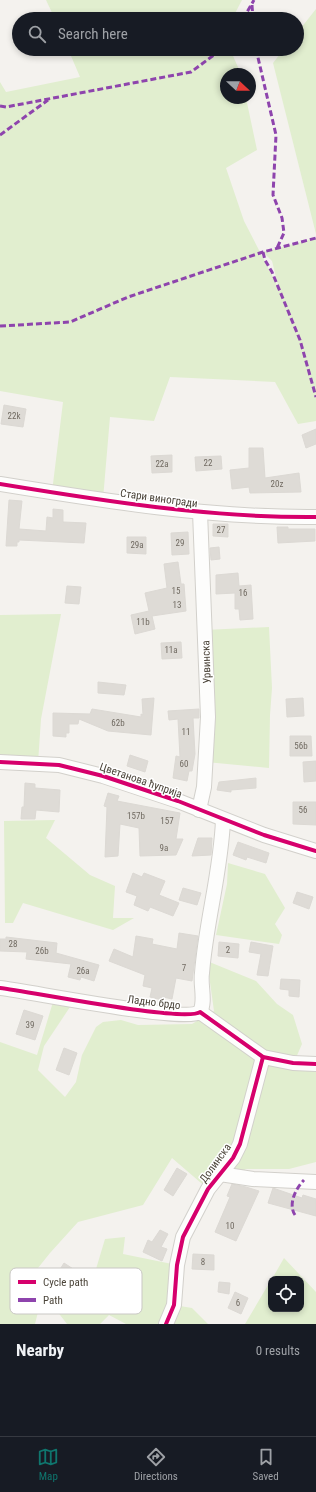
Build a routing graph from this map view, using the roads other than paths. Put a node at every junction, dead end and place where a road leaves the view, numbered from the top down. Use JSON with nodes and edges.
{"nodes":[{"id":1,"x":0,"y":484,"type":"edge"},
{"id":2,"x":200,"y":512,"type":"junction"},
{"id":3,"x":316,"y":517,"type":"edge"},
{"id":4,"x":0,"y":762,"type":"edge"},
{"id":5,"x":199,"y":810,"type":"junction"},
{"id":6,"x":223,"y":820,"type":"junction"},
{"id":7,"x":316,"y":852,"type":"edge"},
{"id":8,"x":0,"y":988,"type":"edge"},
{"id":9,"x":200,"y":1012,"type":"junction"},
{"id":10,"x":263,"y":1057,"type":"junction"},
{"id":11,"x":316,"y":1064,"type":"edge"},
{"id":12,"x":220,"y":1174,"type":"junction"},
{"id":13,"x":316,"y":1182,"type":"edge"},
{"id":14,"x":166,"y":1324,"type":"edge"}],
"edges":[{"from":1,"to":2,"type":"street","name":"Стари виногради"},
{"from":2,"to":3,"type":"street","name":"Стари виногради"},
{"from":2,"to":5,"type":"street","name":"Урвинска"},
{"from":4,"to":5,"type":"street","name":"Цветанова ћуприја"},
{"from":5,"to":6,"type":"street","name":"Цветанова ћуприја"},
{"from":6,"to":7,"type":"street","name":"Цветанова ћуприја"},
{"from":6,"to":9,"type":"street"},
{"from":8,"to":9,"type":"street","name":"Ладно брдо"},
{"from":9,"to":10,"type":"street"},
{"from":10,"to":11,"type":"street"},
{"from":10,"to":12,"type":"street","name":"Долинска"},
{"from":12,"to":13,"type":"street"},
{"from":12,"to":14,"type":"street","name":"Долинска"}]}
